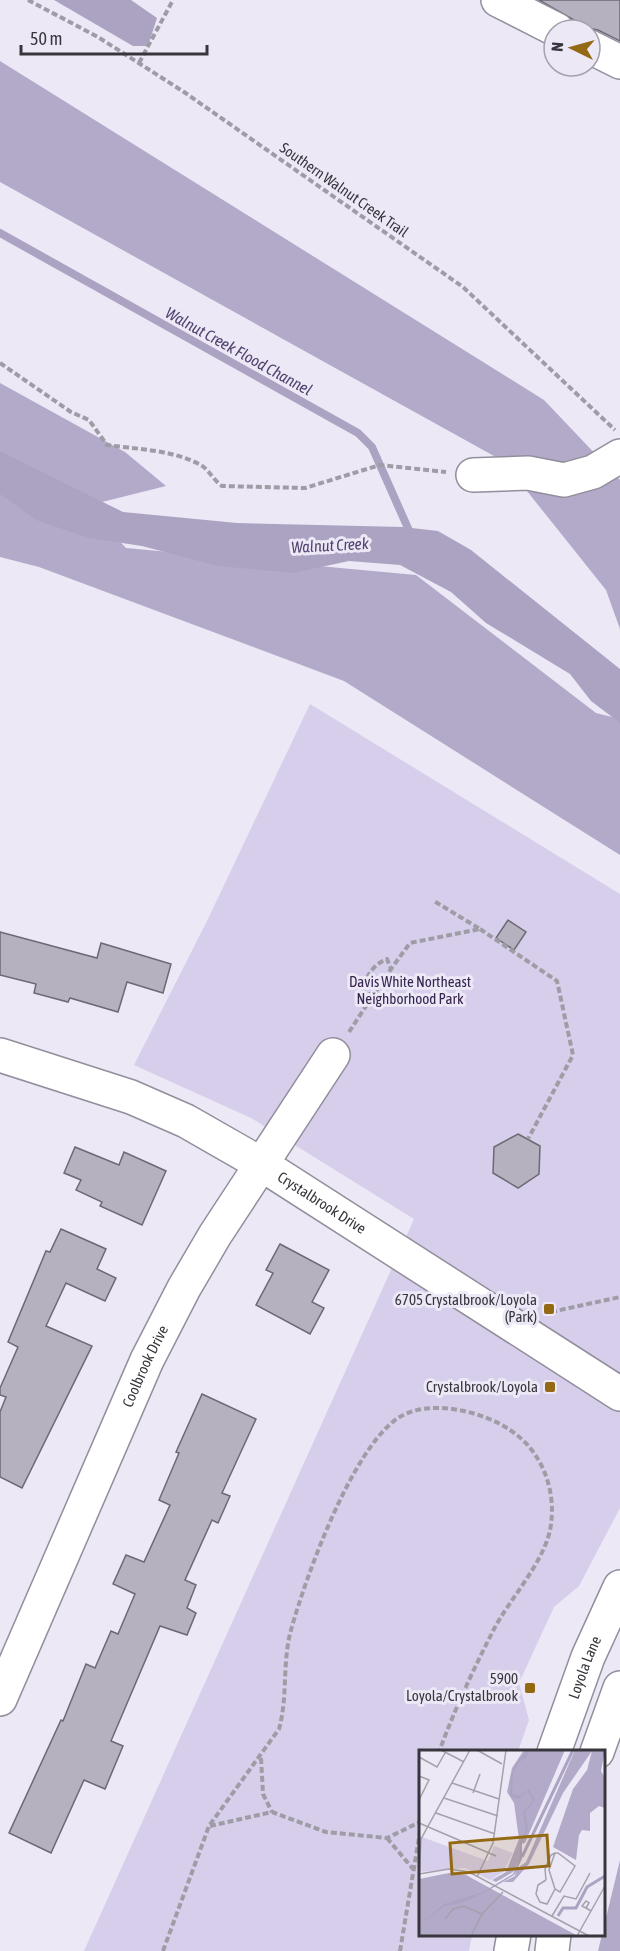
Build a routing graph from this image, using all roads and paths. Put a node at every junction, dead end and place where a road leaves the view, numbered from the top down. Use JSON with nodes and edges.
{"nodes":[{"id":1,"x":28,"y":0,"type":"edge"},
{"id":2,"x":173,"y":0,"type":"edge"},
{"id":3,"x":498,"y":0,"type":"edge"},
{"id":4,"x":542,"y":22,"type":"edge"},
{"id":5,"x":602,"y":53,"type":"edge"},
{"id":6,"x":620,"y":62,"type":"edge"},
{"id":7,"x":139,"y":63,"type":"junction"},
{"id":8,"x":0,"y":363,"type":"edge"},
{"id":9,"x":620,"y":434,"type":"edge"},
{"id":10,"x":620,"y":456,"type":"edge"},
{"id":11,"x":472,"y":475,"type":"joint"},
{"id":12,"x":434,"y":901,"type":"dead end"},
{"id":13,"x":480,"y":929,"type":"junction"},
{"id":14,"x":391,"y":969,"type":"junction"},
{"id":15,"x":374,"y":994,"type":"junction"},
{"id":16,"x":0,"y":1055,"type":"edge"},
{"id":17,"x":333,"y":1055,"type":"joint"},
{"id":18,"x":528,"y":1139,"type":"dead end"},
{"id":19,"x":261,"y":1164,"type":"junction"},
{"id":20,"x":620,"y":1297,"type":"edge"},
{"id":21,"x":550,"y":1312,"type":"dead end"},
{"id":22,"x":620,"y":1394,"type":"edge"},
{"id":23,"x":620,"y":1587,"type":"edge"},
{"id":24,"x":620,"y":1688,"type":"edge"},
{"id":25,"x":0,"y":1699,"type":"edge"},
{"id":26,"x":440,"y":1750,"type":"edge"},
{"id":27,"x":555,"y":1750,"type":"edge"},
{"id":28,"x":598,"y":1750,"type":"edge"},
{"id":29,"x":261,"y":1757,"type":"junction"},
{"id":30,"x":272,"y":1812,"type":"junction"},
{"id":31,"x":419,"y":1822,"type":"edge"},
{"id":32,"x":209,"y":1826,"type":"junction"},
{"id":33,"x":419,"y":1837,"type":"edge"},
{"id":34,"x":387,"y":1838,"type":"junction"},
{"id":35,"x":413,"y":1869,"type":"junction"},
{"id":36,"x":514,"y":1936,"type":"edge"},
{"id":37,"x":554,"y":1936,"type":"edge"},
{"id":38,"x":163,"y":1951,"type":"edge"},
{"id":39,"x":400,"y":1951,"type":"edge"},
{"id":40,"x":511,"y":1951,"type":"edge"},
{"id":41,"x":552,"y":1951,"type":"edge"}],
"edges":[{"from":1,"to":7,"type":"path","name":"Southern Walnut Creek Trail"},
{"from":2,"to":7,"type":"path"},
{"from":3,"to":4,"type":"street"},
{"from":5,"to":6,"type":"street"},
{"from":7,"to":9,"type":"path","name":"Southern Walnut Creek Trail"},
{"from":8,"to":11,"type":"path"},
{"from":10,"to":11,"type":"street"},
{"from":12,"to":13,"type":"path"},
{"from":13,"to":14,"type":"path"},
{"from":13,"to":18,"type":"path"},
{"from":14,"to":15,"type":"path"},
{"from":14,"to":15,"type":"path"},
{"from":15,"to":17,"type":"path"},
{"from":16,"to":19,"type":"street","name":"Crystalbrook Drive"},
{"from":17,"to":19,"type":"street","name":"Coolbrook Drive"},
{"from":19,"to":22,"type":"street","name":"Crystalbrook Drive"},
{"from":19,"to":25,"type":"street","name":"Coolbrook Drive"},
{"from":20,"to":21,"type":"path"},
{"from":23,"to":27,"type":"street","name":"Loyola Lane"},
{"from":24,"to":28,"type":"street"},
{"from":26,"to":29,"type":"path"},
{"from":29,"to":30,"type":"path"},
{"from":29,"to":32,"type":"path"},
{"from":30,"to":32,"type":"path"},
{"from":30,"to":34,"type":"path"},
{"from":31,"to":34,"type":"path"},
{"from":32,"to":38,"type":"path"},
{"from":33,"to":35,"type":"path"},
{"from":34,"to":35,"type":"path"},
{"from":35,"to":39,"type":"path"},
{"from":36,"to":40,"type":"street"},
{"from":37,"to":41,"type":"street"}]}
